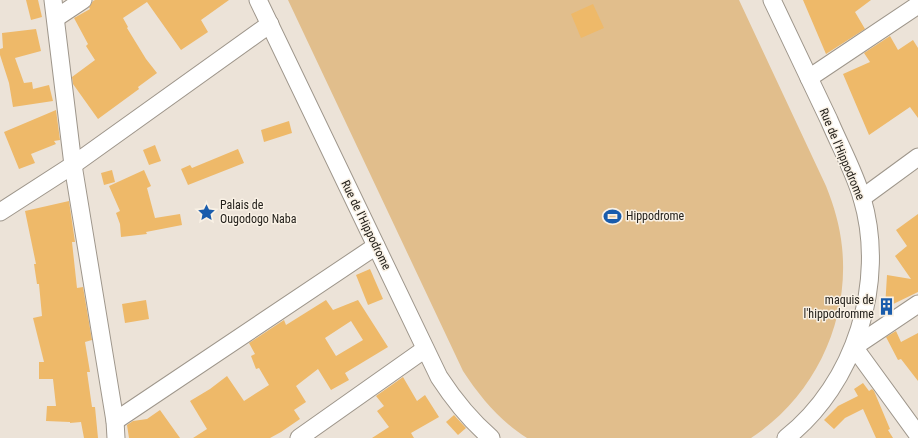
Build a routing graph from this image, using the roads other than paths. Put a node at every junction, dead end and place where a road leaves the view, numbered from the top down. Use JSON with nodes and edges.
{"nodes":[{"id":1,"x":53,"y":0,"type":"edge"},
{"id":2,"x":83,"y":0,"type":"edge"},
{"id":3,"x":258,"y":0,"type":"edge"},
{"id":4,"x":772,"y":0,"type":"edge"},
{"id":5,"x":918,"y":5,"type":"edge"},
{"id":6,"x":56,"y":18,"type":"junction"},
{"id":7,"x":270,"y":24,"type":"junction"},
{"id":8,"x":809,"y":78,"type":"junction"},
{"id":9,"x":918,"y":157,"type":"edge"},
{"id":10,"x":73,"y":165,"type":"junction"},
{"id":11,"x":862,"y":198,"type":"junction"},
{"id":12,"x":0,"y":212,"type":"edge"},
{"id":13,"x":376,"y":246,"type":"junction"},
{"id":14,"x":918,"y":304,"type":"edge"},
{"id":15,"x":854,"y":347,"type":"junction"},
{"id":16,"x":425,"y":349,"type":"junction"},
{"id":17,"x":115,"y":421,"type":"junction"},
{"id":18,"x":918,"y":435,"type":"edge"},
{"id":19,"x":116,"y":438,"type":"edge"},
{"id":20,"x":299,"y":438,"type":"edge"},
{"id":21,"x":491,"y":438,"type":"edge"},
{"id":22,"x":786,"y":438,"type":"edge"}],
"edges":[{"from":1,"to":6,"type":"street"},
{"from":2,"to":6,"type":"street"},
{"from":3,"to":7,"type":"street","name":"Rue de l'Hippodrome"},
{"from":4,"to":8,"type":"street","name":"Rue de l'Hippodrome"},
{"from":5,"to":8,"type":"street"},
{"from":6,"to":10,"type":"street"},
{"from":7,"to":10,"type":"street"},
{"from":7,"to":13,"type":"street","name":"Rue de l'Hippodrome"},
{"from":8,"to":11,"type":"street","name":"Rue de l'Hippodrome"},
{"from":9,"to":11,"type":"street"},
{"from":10,"to":12,"type":"street"},
{"from":10,"to":17,"type":"street"},
{"from":11,"to":15,"type":"street","name":"Rue de l'Hippodrome"},
{"from":13,"to":16,"type":"street","name":"Rue de l'Hippodrome"},
{"from":13,"to":17,"type":"street"},
{"from":14,"to":15,"type":"street"},
{"from":15,"to":18,"type":"street"},
{"from":15,"to":22,"type":"street","name":"Rue de l'Hippodrome"},
{"from":16,"to":20,"type":"street"},
{"from":16,"to":21,"type":"street","name":"Rue de l'Hippodrome"},
{"from":17,"to":19,"type":"street"}]}
